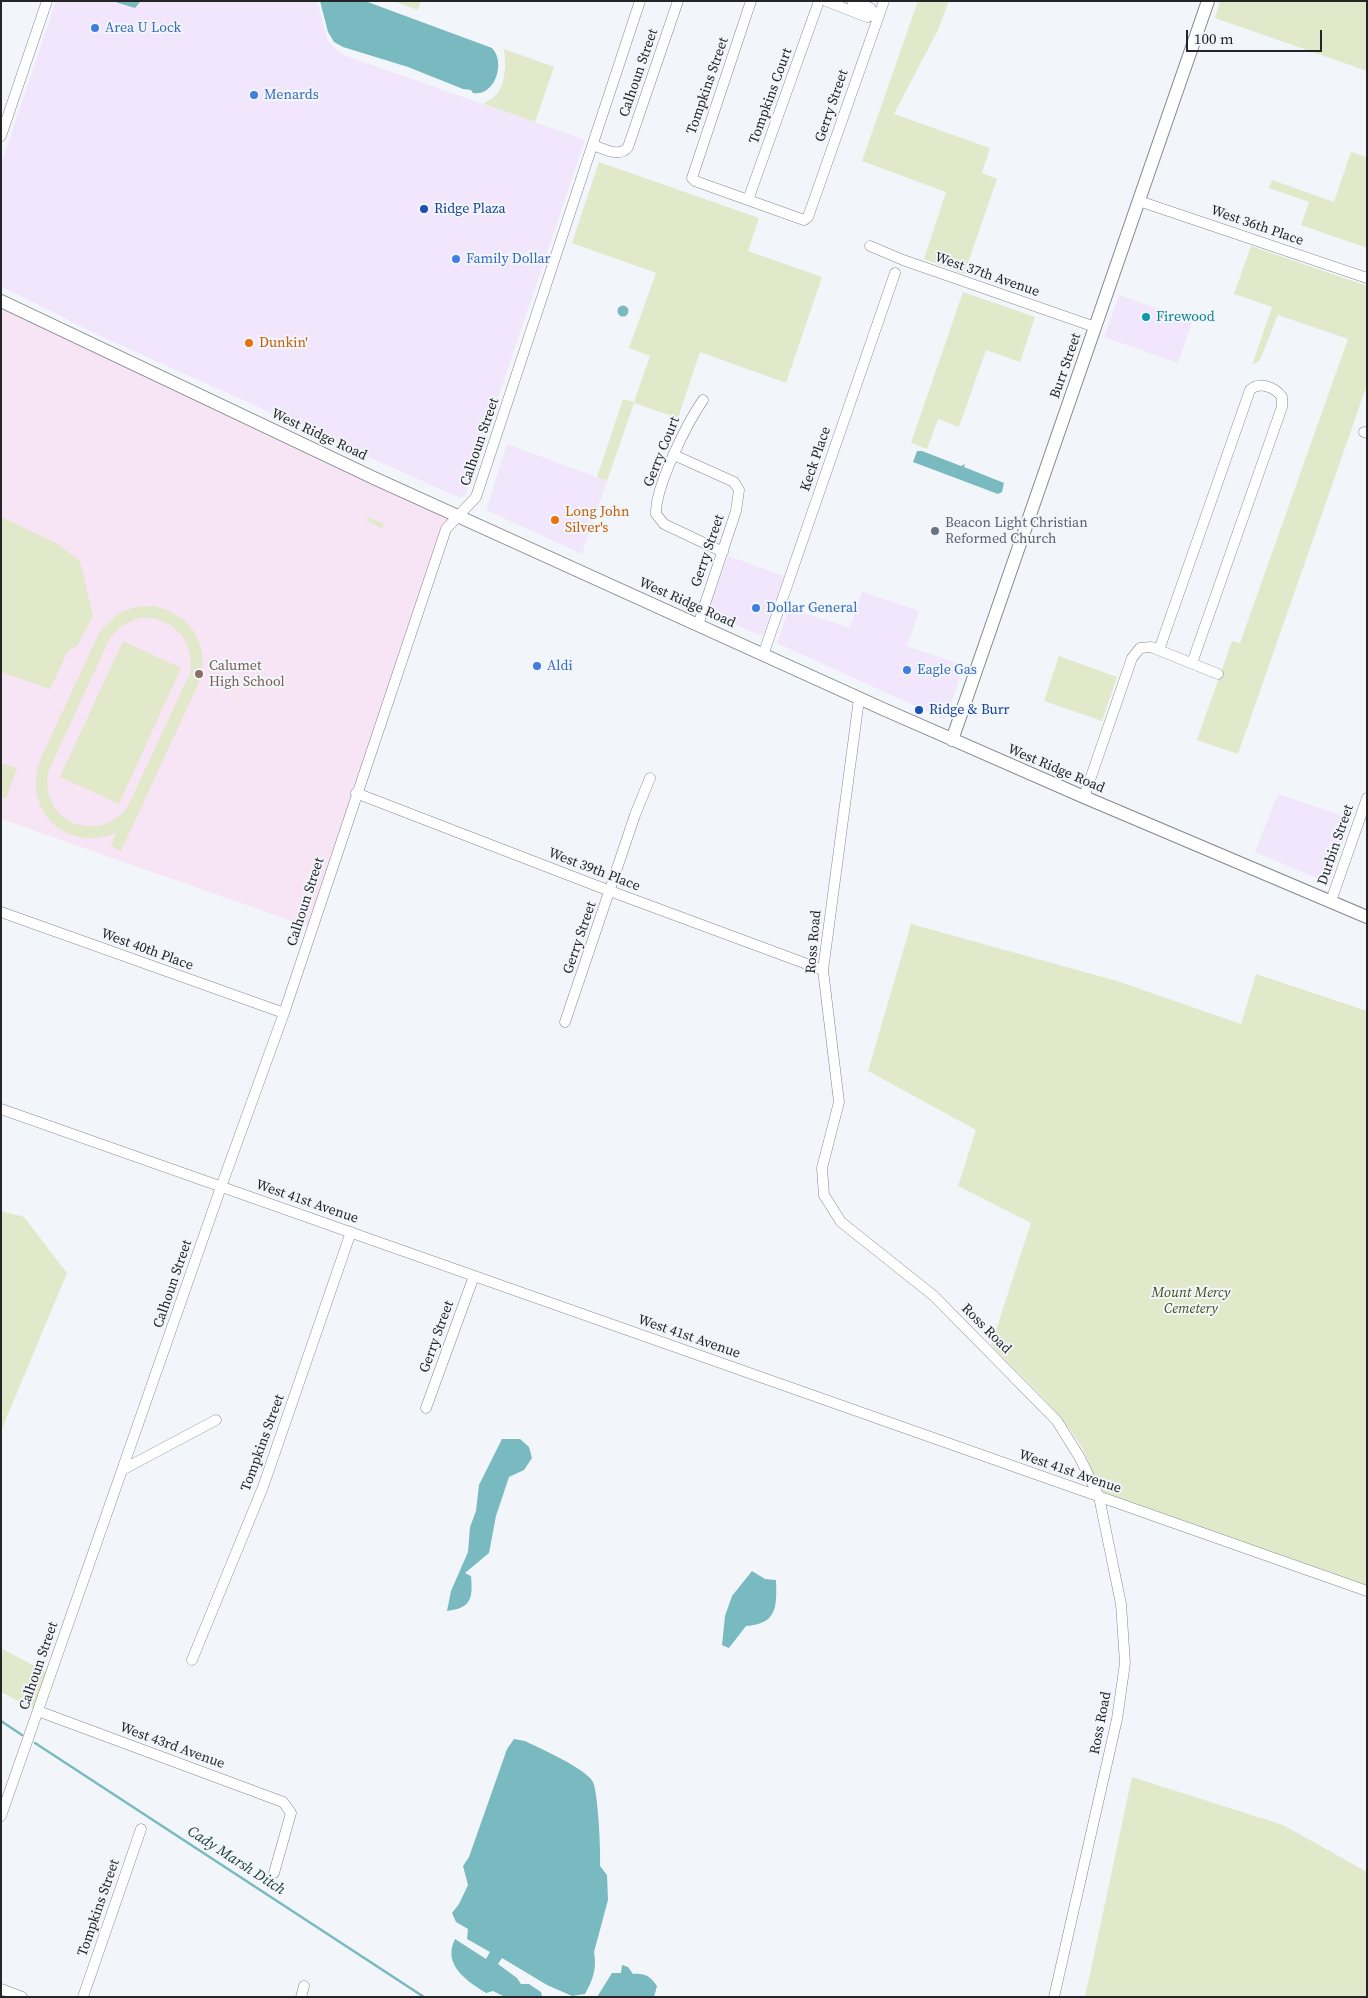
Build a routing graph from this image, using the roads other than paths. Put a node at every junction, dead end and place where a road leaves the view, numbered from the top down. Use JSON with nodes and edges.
{"nodes":[{"id":1,"x":47,"y":1,"type":"edge"},
{"id":2,"x":640,"y":1,"type":"edge"},
{"id":3,"x":678,"y":1,"type":"edge"},
{"id":4,"x":751,"y":1,"type":"edge"},
{"id":5,"x":819,"y":1,"type":"edge"},
{"id":6,"x":826,"y":1,"type":"edge"},
{"id":7,"x":852,"y":1,"type":"edge"},
{"id":8,"x":884,"y":1,"type":"edge"},
{"id":9,"x":1208,"y":1,"type":"edge"},
{"id":10,"x":877,"y":15,"type":"junction"},
{"id":11,"x":1,"y":136,"type":"edge"},
{"id":12,"x":593,"y":145,"type":"junction"},
{"id":13,"x":748,"y":200,"type":"junction"},
{"id":14,"x":1139,"y":201,"type":"junction"},
{"id":15,"x":870,"y":246,"type":"dead end"},
{"id":16,"x":896,"y":272,"type":"dead end"},
{"id":17,"x":1367,"y":278,"type":"edge"},
{"id":18,"x":1,"y":301,"type":"edge"},
{"id":19,"x":1095,"y":327,"type":"junction"},
{"id":20,"x":703,"y":400,"type":"dead end"},
{"id":21,"x":674,"y":455,"type":"junction"},
{"id":22,"x":458,"y":516,"type":"junction"},
{"id":23,"x":723,"y":552,"type":"junction"},
{"id":24,"x":698,"y":625,"type":"junction"},
{"id":25,"x":1159,"y":650,"type":"junction"},
{"id":26,"x":763,"y":655,"type":"junction"},
{"id":27,"x":1192,"y":663,"type":"junction"},
{"id":28,"x":1218,"y":674,"type":"dead end"},
{"id":29,"x":859,"y":699,"type":"junction"},
{"id":30,"x":952,"y":740,"type":"junction"},
{"id":31,"x":650,"y":778,"type":"dead end"},
{"id":32,"x":356,"y":793,"type":"junction"},
{"id":33,"x":1084,"y":797,"type":"junction"},
{"id":34,"x":1367,"y":798,"type":"edge"},
{"id":35,"x":610,"y":891,"type":"junction"},
{"id":36,"x":1331,"y":901,"type":"junction"},
{"id":37,"x":1,"y":912,"type":"edge"},
{"id":38,"x":1367,"y":917,"type":"edge"},
{"id":39,"x":823,"y":970,"type":"junction"},
{"id":40,"x":284,"y":1013,"type":"junction"},
{"id":41,"x":566,"y":1022,"type":"dead end"},
{"id":42,"x":1,"y":1109,"type":"edge"},
{"id":43,"x":221,"y":1186,"type":"junction"},
{"id":44,"x":351,"y":1232,"type":"junction"},
{"id":45,"x":474,"y":1276,"type":"junction"},
{"id":46,"x":426,"y":1408,"type":"dead end"},
{"id":47,"x":216,"y":1420,"type":"dead end"},
{"id":48,"x":122,"y":1470,"type":"junction"},
{"id":49,"x":1099,"y":1497,"type":"junction"},
{"id":50,"x":1367,"y":1591,"type":"edge"},
{"id":51,"x":192,"y":1660,"type":"dead end"},
{"id":52,"x":38,"y":1711,"type":"junction"},
{"id":53,"x":1,"y":1816,"type":"edge"},
{"id":54,"x":141,"y":1829,"type":"dead end"},
{"id":55,"x":274,"y":1873,"type":"dead end"},
{"id":56,"x":304,"y":1986,"type":"dead end"},
{"id":57,"x":1,"y":1989,"type":"edge"},
{"id":58,"x":22,"y":1997,"type":"edge"},
{"id":59,"x":83,"y":1997,"type":"edge"},
{"id":60,"x":300,"y":1997,"type":"edge"},
{"id":61,"x":1054,"y":1997,"type":"edge"}],
"edges":[{"from":1,"to":11,"type":"street"},
{"from":2,"to":12,"type":"street","name":"Calhoun Street"},
{"from":3,"to":12,"type":"street","name":"Calhoun Street"},
{"from":4,"to":13,"type":"street","name":"Tompkins Street"},
{"from":5,"to":13,"type":"street","name":"Tompkins Court"},
{"from":6,"to":10,"type":"street"},
{"from":7,"to":10,"type":"street"},
{"from":8,"to":10,"type":"street","name":"Gerry Street"},
{"from":9,"to":14,"type":"main road","name":"Burr Street"},
{"from":10,"to":13,"type":"street","name":"Gerry Street"},
{"from":12,"to":22,"type":"street","name":"Calhoun Street"},
{"from":14,"to":17,"type":"street","name":"West 36th Place"},
{"from":14,"to":19,"type":"main road","name":"Burr Street"},
{"from":15,"to":19,"type":"street","name":"West 37th Avenue"},
{"from":16,"to":26,"type":"street","name":"Keck Place"},
{"from":18,"to":22,"type":"main road","name":"West Ridge Road"},
{"from":19,"to":30,"type":"main road","name":"Burr Street"},
{"from":20,"to":21,"type":"street","name":"Gerry Court"},
{"from":21,"to":23,"type":"street","name":"Gerry Street"},
{"from":21,"to":23,"type":"street","name":"Gerry Court"},
{"from":22,"to":24,"type":"main road","name":"West Ridge Road"},
{"from":22,"to":32,"type":"street","name":"Calhoun Street"},
{"from":23,"to":24,"type":"street","name":"Gerry Street"},
{"from":24,"to":26,"type":"main road","name":"West Ridge Road"},
{"from":25,"to":27,"type":"street"},
{"from":25,"to":27,"type":"street"},
{"from":25,"to":33,"type":"street"},
{"from":26,"to":29,"type":"main road","name":"West Ridge Road"},
{"from":27,"to":28,"type":"street"},
{"from":29,"to":30,"type":"main road","name":"West Ridge Road"},
{"from":29,"to":39,"type":"street","name":"Ross Road"},
{"from":30,"to":33,"type":"main road","name":"West Ridge Road"},
{"from":31,"to":35,"type":"street","name":"Gerry Street"},
{"from":32,"to":35,"type":"street","name":"West 39th Place"},
{"from":32,"to":40,"type":"street","name":"Calhoun Street"},
{"from":33,"to":36,"type":"main road","name":"West Ridge Road"},
{"from":34,"to":36,"type":"street","name":"Durbin Street"},
{"from":35,"to":39,"type":"street","name":"West 39th Place"},
{"from":35,"to":41,"type":"street","name":"Gerry Street"},
{"from":36,"to":38,"type":"main road","name":"West Ridge Road"},
{"from":37,"to":40,"type":"street","name":"West 40th Place"},
{"from":39,"to":49,"type":"street","name":"Ross Road"},
{"from":40,"to":43,"type":"street","name":"Calhoun Street"},
{"from":42,"to":43,"type":"street","name":"West 41st Avenue"},
{"from":43,"to":44,"type":"street","name":"West 41st Avenue"},
{"from":43,"to":48,"type":"street","name":"Calhoun Street"},
{"from":44,"to":45,"type":"street","name":"West 41st Avenue"},
{"from":44,"to":51,"type":"street","name":"Tompkins Street"},
{"from":45,"to":46,"type":"street","name":"Gerry Street"},
{"from":45,"to":49,"type":"street","name":"West 41st Avenue"},
{"from":47,"to":48,"type":"street"},
{"from":48,"to":52,"type":"street","name":"Calhoun Street"},
{"from":49,"to":50,"type":"street","name":"West 41st Avenue"},
{"from":49,"to":61,"type":"street","name":"Ross Road"},
{"from":52,"to":53,"type":"street","name":"Calhoun Street"},
{"from":52,"to":55,"type":"street","name":"West 43rd Avenue"},
{"from":54,"to":59,"type":"street","name":"Tompkins Street"},
{"from":56,"to":60,"type":"street"},
{"from":57,"to":58,"type":"street"}]}
